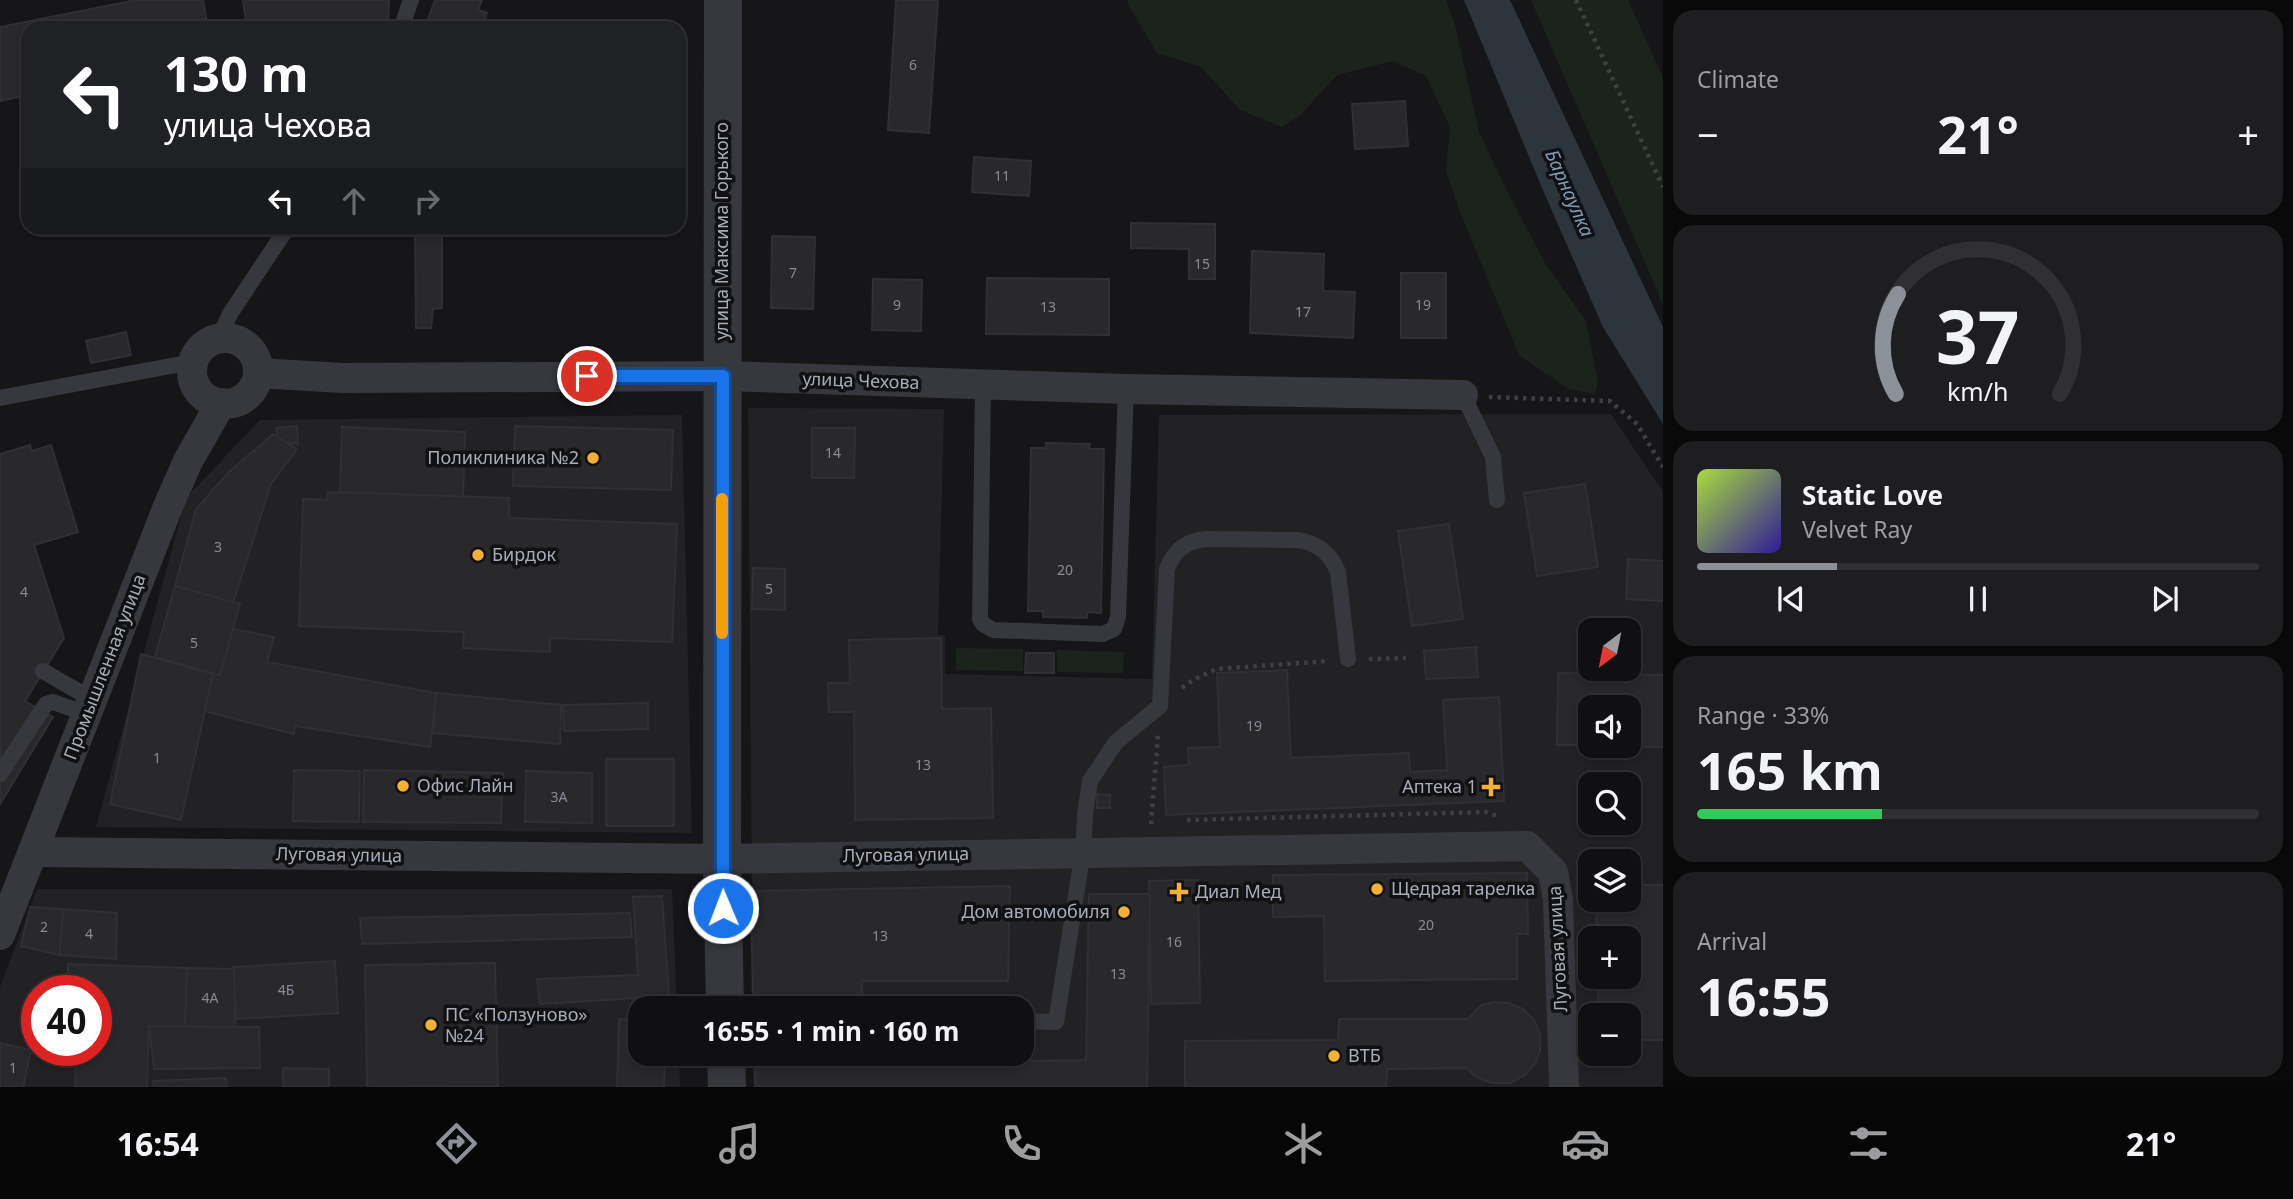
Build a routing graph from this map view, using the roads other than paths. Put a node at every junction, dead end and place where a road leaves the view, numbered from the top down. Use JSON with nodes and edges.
{"nodes":[{"id":1,"x":411,"y":0,"type":"edge"},
{"id":2,"x":723,"y":0,"type":"edge"},
{"id":3,"x":404,"y":21,"type":"edge"},
{"id":4,"x":282,"y":235,"type":"edge"},
{"id":5,"x":218,"y":339,"type":"junction"},
{"id":6,"x":192,"y":362,"type":"junction"},
{"id":7,"x":258,"y":373,"type":"junction"},
{"id":8,"x":723,"y":376,"type":"junction"},
{"id":9,"x":983,"y":386,"type":"junction"},
{"id":10,"x":1126,"y":389,"type":"junction"},
{"id":11,"x":1463,"y":395,"type":"joint"},
{"id":12,"x":0,"y":398,"type":"edge"},
{"id":13,"x":221,"y":403,"type":"junction"},
{"id":14,"x":1497,"y":500,"type":"dead end"},
{"id":15,"x":1348,"y":659,"type":"road end"},
{"id":16,"x":43,"y":671,"type":"dead end"},
{"id":17,"x":90,"y":707,"type":"junction"},
{"id":18,"x":0,"y":774,"type":"edge"},
{"id":19,"x":1083,"y":851,"type":"junction"},
{"id":20,"x":33,"y":852,"type":"junction"},
{"id":21,"x":722,"y":859,"type":"junction"},
{"id":22,"x":0,"y":935,"type":"edge"},
{"id":23,"x":725,"y":996,"type":"edge"},
{"id":24,"x":1034,"y":1021,"type":"edge"},
{"id":25,"x":726,"y":1066,"type":"edge"},
{"id":26,"x":727,"y":1087,"type":"edge"},
{"id":27,"x":1564,"y":1087,"type":"edge"}],
"edges":[{"from":1,"to":3,"type":"lane"},
{"from":2,"to":8,"type":"street","name":"улица Максима Горького"},
{"from":4,"to":5,"type":"lane"},
{"from":5,"to":6,"type":"street"},
{"from":5,"to":7,"type":"street"},
{"from":6,"to":12,"type":"lane"},
{"from":6,"to":13,"type":"street"},
{"from":7,"to":8,"type":"street","name":"улица Чехова"},
{"from":7,"to":13,"type":"street"},
{"from":8,"to":9,"type":"street","name":"улица Чехова"},
{"from":8,"to":21,"type":"street","name":"улица Максима Горького"},
{"from":9,"to":10,"type":"street","name":"улица Чехова"},
{"from":9,"to":10,"type":"lane"},
{"from":10,"to":11,"type":"street","name":"улица Чехова"},
{"from":11,"to":14,"type":"lane"},
{"from":13,"to":17,"type":"street","name":"Промышленная улица"},
{"from":15,"to":19,"type":"lane"},
{"from":16,"to":17,"type":"lane"},
{"from":17,"to":18,"type":"lane"},
{"from":17,"to":20,"type":"street","name":"Промышленная улица"},
{"from":19,"to":21,"type":"street","name":"Луговая улица"},
{"from":19,"to":24,"type":"lane"},
{"from":19,"to":27,"type":"street","name":"Луговая улица"},
{"from":20,"to":21,"type":"street","name":"Луговая улица"},
{"from":20,"to":22,"type":"street","name":"Промышленная улица"},
{"from":21,"to":23,"type":"street","name":"улица Максима Горького"},
{"from":25,"to":26,"type":"street"}]}
